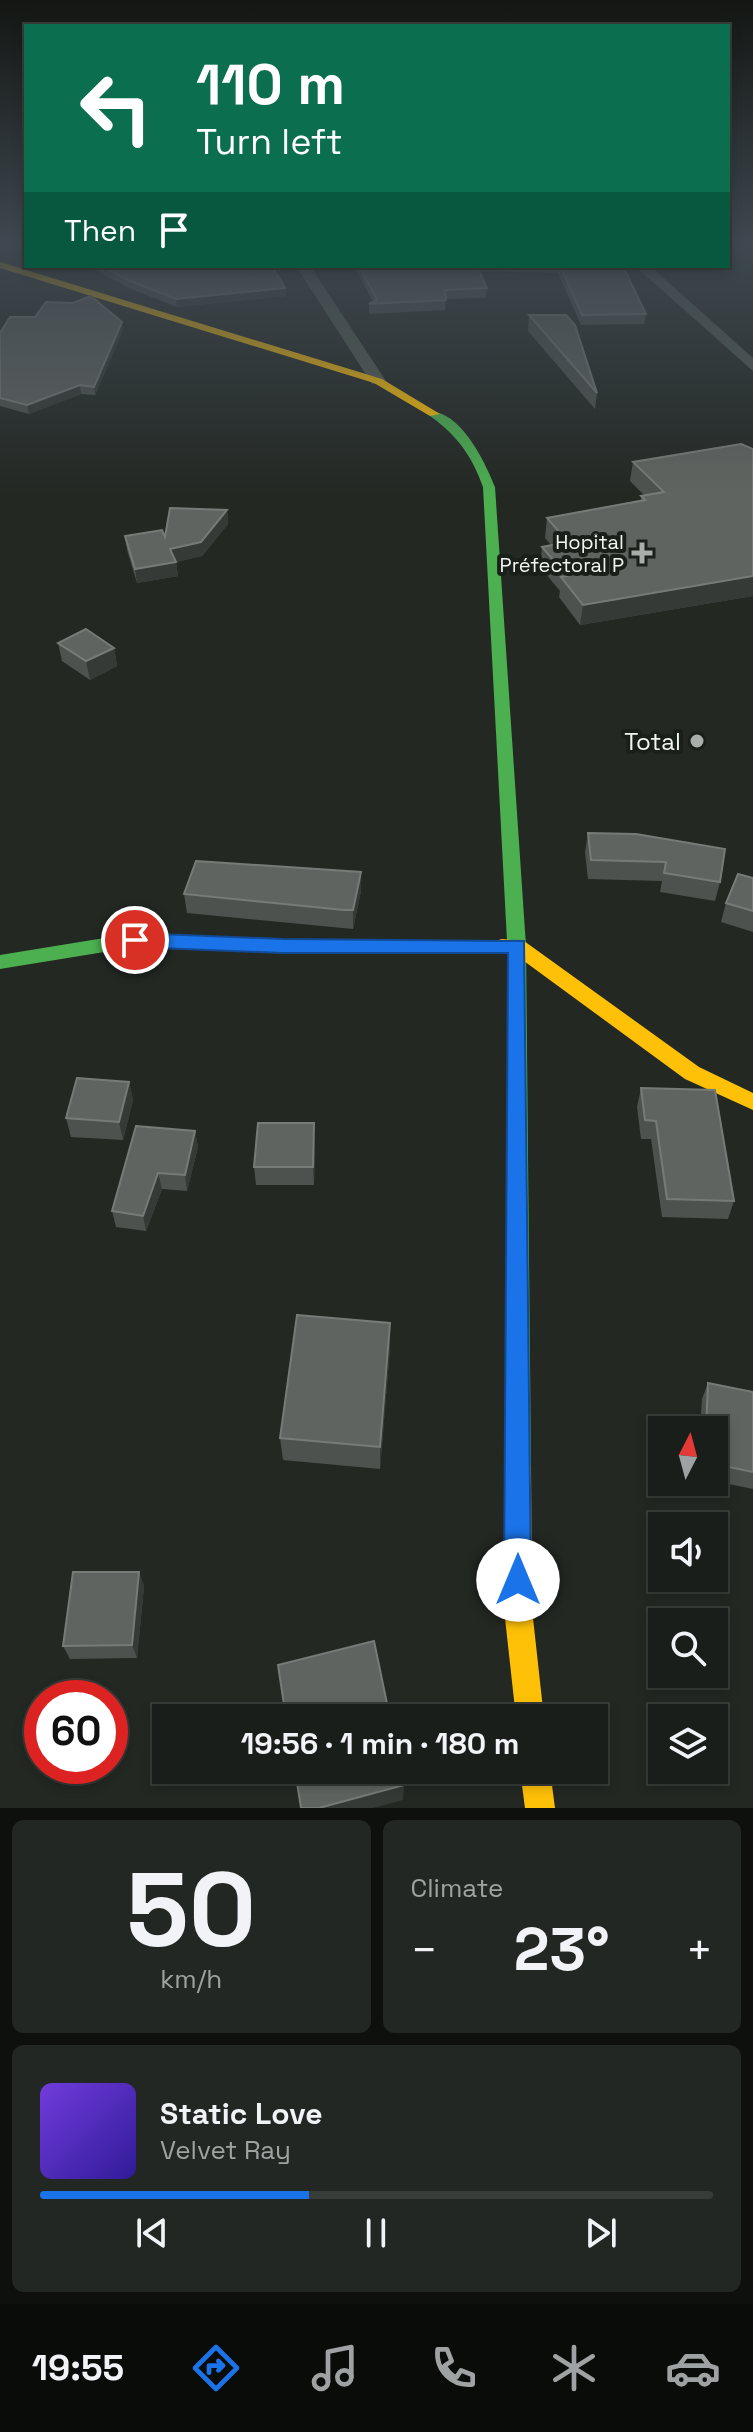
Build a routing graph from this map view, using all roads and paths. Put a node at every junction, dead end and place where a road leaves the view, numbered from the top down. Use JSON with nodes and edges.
{"nodes":[{"id":1,"x":200,"y":326,"type":"edge"},
{"id":2,"x":342,"y":326,"type":"edge"},
{"id":3,"x":709,"y":326,"type":"edge"},
{"id":4,"x":753,"y":338,"type":"edge"},
{"id":5,"x":724,"y":340,"type":"junction"},
{"id":6,"x":753,"y":366,"type":"edge"},
{"id":7,"x":378,"y":381,"type":"junction"},
{"id":8,"x":517,"y":946,"type":"junction"},
{"id":9,"x":0,"y":962,"type":"edge"},
{"id":10,"x":753,"y":1102,"type":"edge"},
{"id":11,"x":528,"y":1704,"type":"edge"},
{"id":12,"x":537,"y":1784,"type":"edge"},
{"id":13,"x":540,"y":1808,"type":"edge"}],
"edges":[{"from":1,"to":7,"type":"main road"},
{"from":2,"to":7,"type":"street"},
{"from":3,"to":5,"type":"street"},
{"from":4,"to":5,"type":"street"},
{"from":5,"to":6,"type":"street"},
{"from":7,"to":8,"type":"main road"},
{"from":8,"to":9,"type":"main road"},
{"from":8,"to":10,"type":"main road"},
{"from":8,"to":11,"type":"main road"},
{"from":12,"to":13,"type":"main road"}]}
